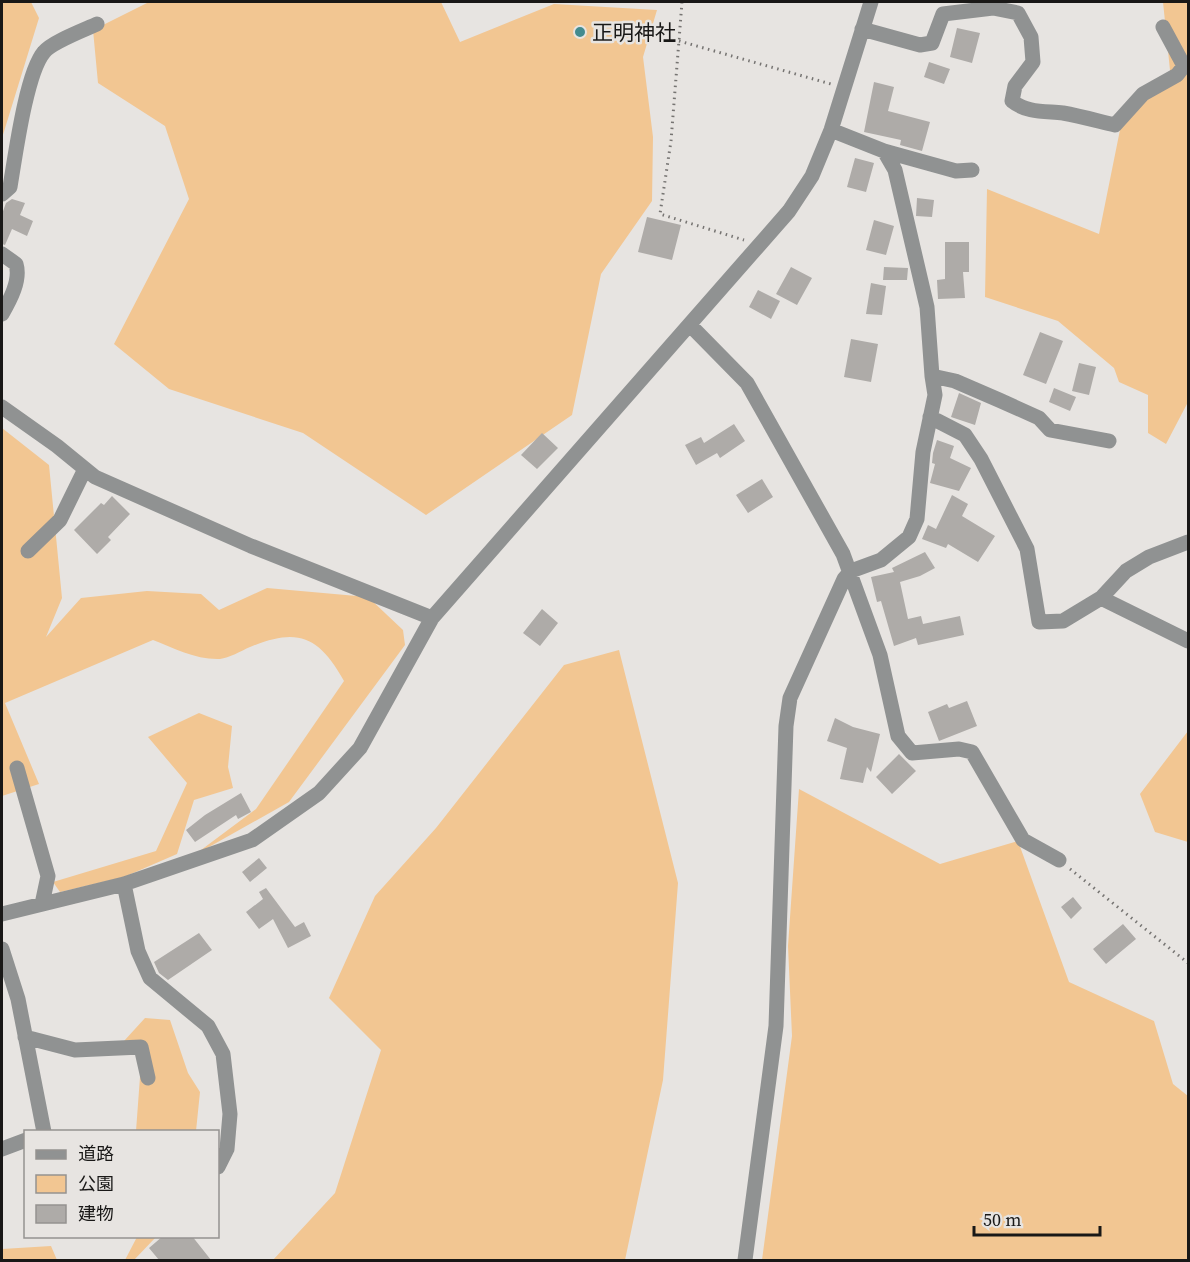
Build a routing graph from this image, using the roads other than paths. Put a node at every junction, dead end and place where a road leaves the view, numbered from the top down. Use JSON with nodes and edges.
{"nodes":[{"id":1,"x":871,"y":2,"type":"edge"},
{"id":2,"x":97,"y":24,"type":"dead end"},
{"id":3,"x":1163,"y":27,"type":"dead end"},
{"id":4,"x":862,"y":29,"type":"junction"},
{"id":5,"x":831,"y":130,"type":"junction"},
{"id":6,"x":884,"y":151,"type":"junction"},
{"id":7,"x":972,"y":170,"type":"dead end"},
{"id":8,"x":2,"y":194,"type":"edge"},
{"id":9,"x":2,"y":254,"type":"edge"},
{"id":10,"x":2,"y":314,"type":"edge"},
{"id":11,"x":690,"y":325,"type":"junction"},
{"id":12,"x":932,"y":376,"type":"junction"},
{"id":13,"x":2,"y":407,"type":"edge"},
{"id":14,"x":930,"y":417,"type":"junction"},
{"id":15,"x":1109,"y":441,"type":"dead end"},
{"id":16,"x":85,"y":469,"type":"junction"},
{"id":17,"x":1188,"y":542,"type":"edge"},
{"id":18,"x":28,"y":551,"type":"dead end"},
{"id":19,"x":851,"y":570,"type":"junction"},
{"id":20,"x":1101,"y":598,"type":"junction"},
{"id":21,"x":432,"y":618,"type":"junction"},
{"id":22,"x":1188,"y":641,"type":"edge"},
{"id":23,"x":17,"y":768,"type":"dead end"},
{"id":24,"x":1059,"y":860,"type":"road end"},
{"id":25,"x":124,"y":884,"type":"junction"},
{"id":26,"x":42,"y":904,"type":"junction"},
{"id":27,"x":2,"y":914,"type":"edge"},
{"id":28,"x":2,"y":949,"type":"edge"},
{"id":29,"x":25,"y":1037,"type":"junction"},
{"id":30,"x":148,"y":1078,"type":"dead end"},
{"id":31,"x":44,"y":1130,"type":"edge"},
{"id":32,"x":24,"y":1141,"type":"edge"},
{"id":33,"x":2,"y":1149,"type":"edge"},
{"id":34,"x":219,"y":1165,"type":"edge"},
{"id":35,"x":745,"y":1260,"type":"edge"}],
"edges":[{"from":1,"to":4,"type":"street"},
{"from":2,"to":8,"type":"street"},
{"from":3,"to":4,"type":"street"},
{"from":4,"to":5,"type":"street"},
{"from":5,"to":6,"type":"street"},
{"from":5,"to":11,"type":"street"},
{"from":6,"to":7,"type":"street"},
{"from":6,"to":12,"type":"street"},
{"from":9,"to":10,"type":"street"},
{"from":11,"to":19,"type":"street"},
{"from":11,"to":21,"type":"street"},
{"from":12,"to":14,"type":"street"},
{"from":12,"to":15,"type":"street"},
{"from":13,"to":16,"type":"street"},
{"from":14,"to":19,"type":"street"},
{"from":14,"to":20,"type":"street"},
{"from":16,"to":18,"type":"street"},
{"from":16,"to":21,"type":"street"},
{"from":17,"to":20,"type":"street"},
{"from":19,"to":24,"type":"street"},
{"from":19,"to":35,"type":"street"},
{"from":20,"to":22,"type":"street"},
{"from":21,"to":25,"type":"street"},
{"from":23,"to":26,"type":"street"},
{"from":25,"to":26,"type":"street"},
{"from":25,"to":34,"type":"street"},
{"from":26,"to":27,"type":"street"},
{"from":28,"to":29,"type":"street"},
{"from":29,"to":30,"type":"street"},
{"from":29,"to":31,"type":"street"},
{"from":32,"to":33,"type":"street"}]}
